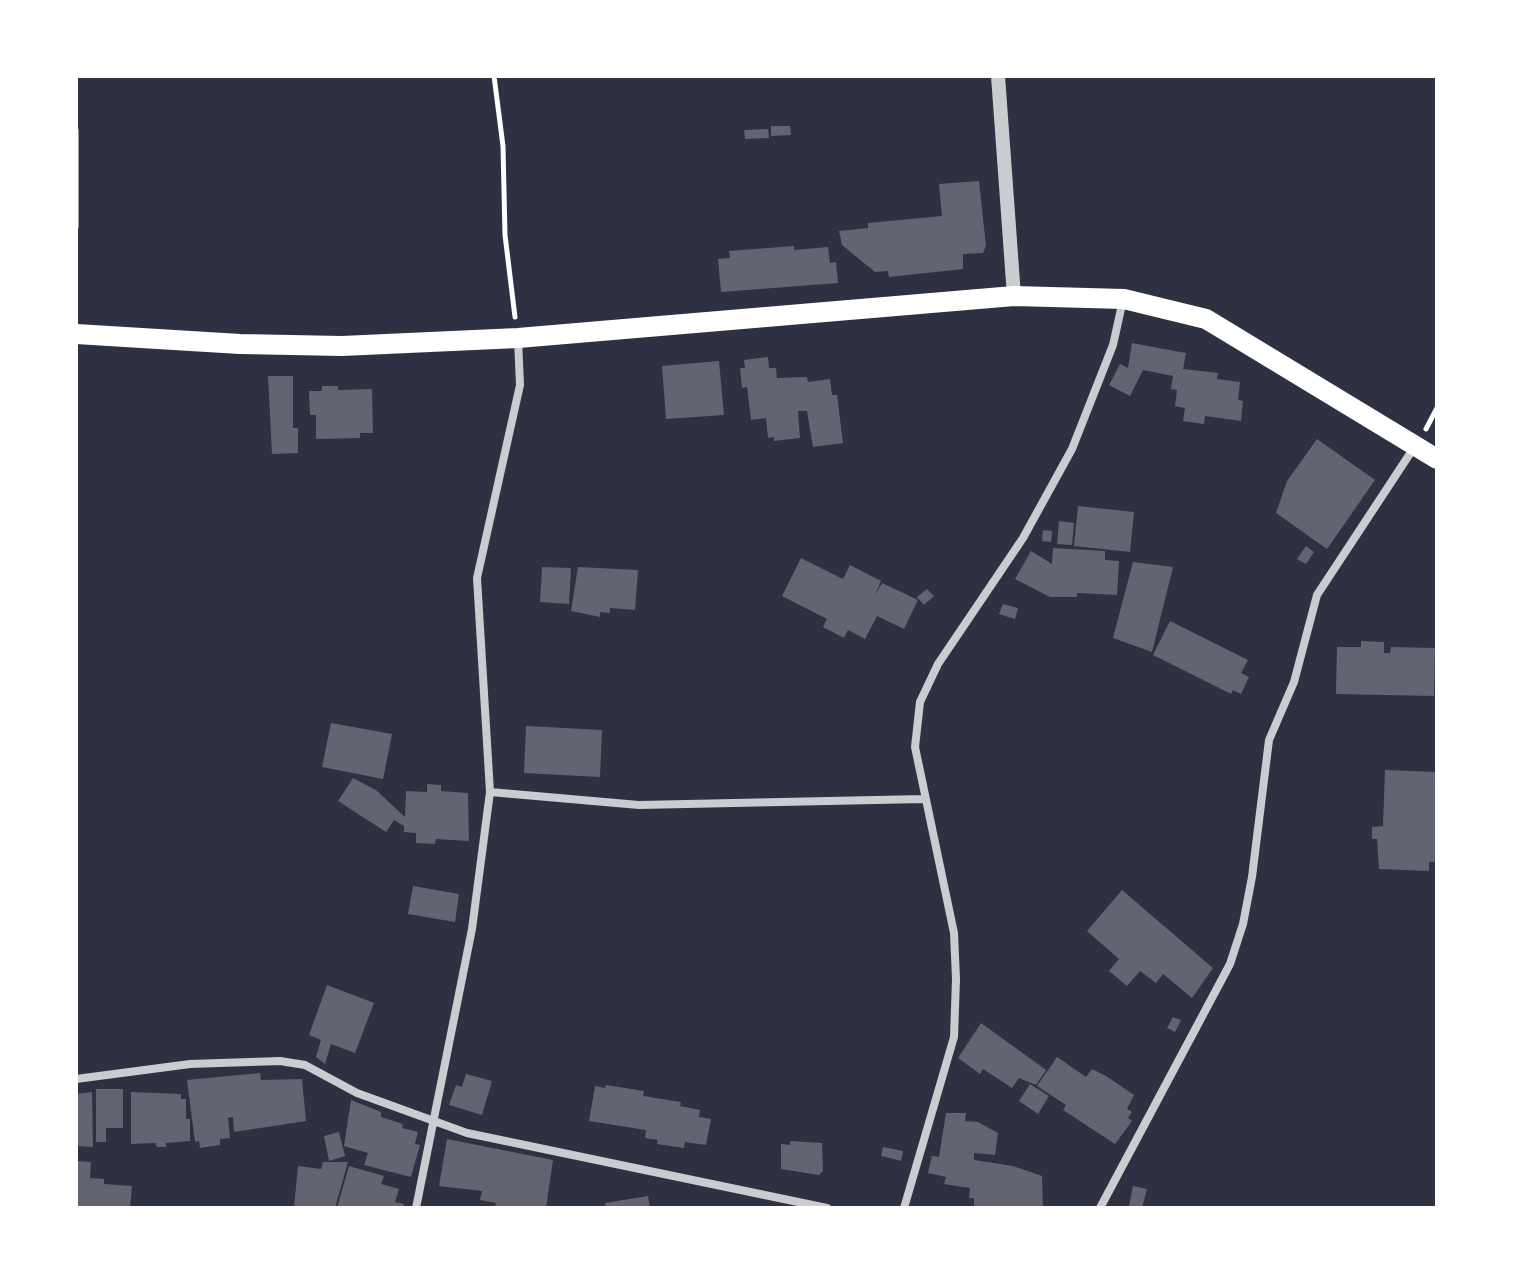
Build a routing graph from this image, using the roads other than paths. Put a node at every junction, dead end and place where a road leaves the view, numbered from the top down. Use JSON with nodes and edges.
{"nodes":[{"id":1,"x":998,"y":76,"type":"edge"},
{"id":2,"x":1014,"y":296,"type":"junction"},
{"id":3,"x":1124,"y":299,"type":"junction"},
{"id":4,"x":76,"y":334,"type":"edge"},
{"id":5,"x":518,"y":338,"type":"junction"},
{"id":6,"x":1415,"y":446,"type":"junction"},
{"id":7,"x":1437,"y":459,"type":"edge"},
{"id":8,"x":490,"y":792,"type":"junction"},
{"id":9,"x":923,"y":799,"type":"junction"},
{"id":10,"x":76,"y":1079,"type":"edge"},
{"id":11,"x":436,"y":1121,"type":"junction"},
{"id":12,"x":416,"y":1208,"type":"edge"},
{"id":13,"x":827,"y":1208,"type":"edge"},
{"id":14,"x":904,"y":1208,"type":"edge"},
{"id":15,"x":1100,"y":1208,"type":"edge"}],
"edges":[{"from":1,"to":2,"type":"street"},
{"from":2,"to":3,"type":"main road"},
{"from":2,"to":5,"type":"main road"},
{"from":3,"to":6,"type":"main road"},
{"from":3,"to":9,"type":"street"},
{"from":4,"to":5,"type":"main road"},
{"from":5,"to":8,"type":"street"},
{"from":6,"to":7,"type":"main road"},
{"from":6,"to":15,"type":"street"},
{"from":8,"to":9,"type":"street"},
{"from":8,"to":11,"type":"street"},
{"from":9,"to":14,"type":"street"},
{"from":10,"to":11,"type":"street"},
{"from":11,"to":12,"type":"street"},
{"from":11,"to":13,"type":"street"}]}
